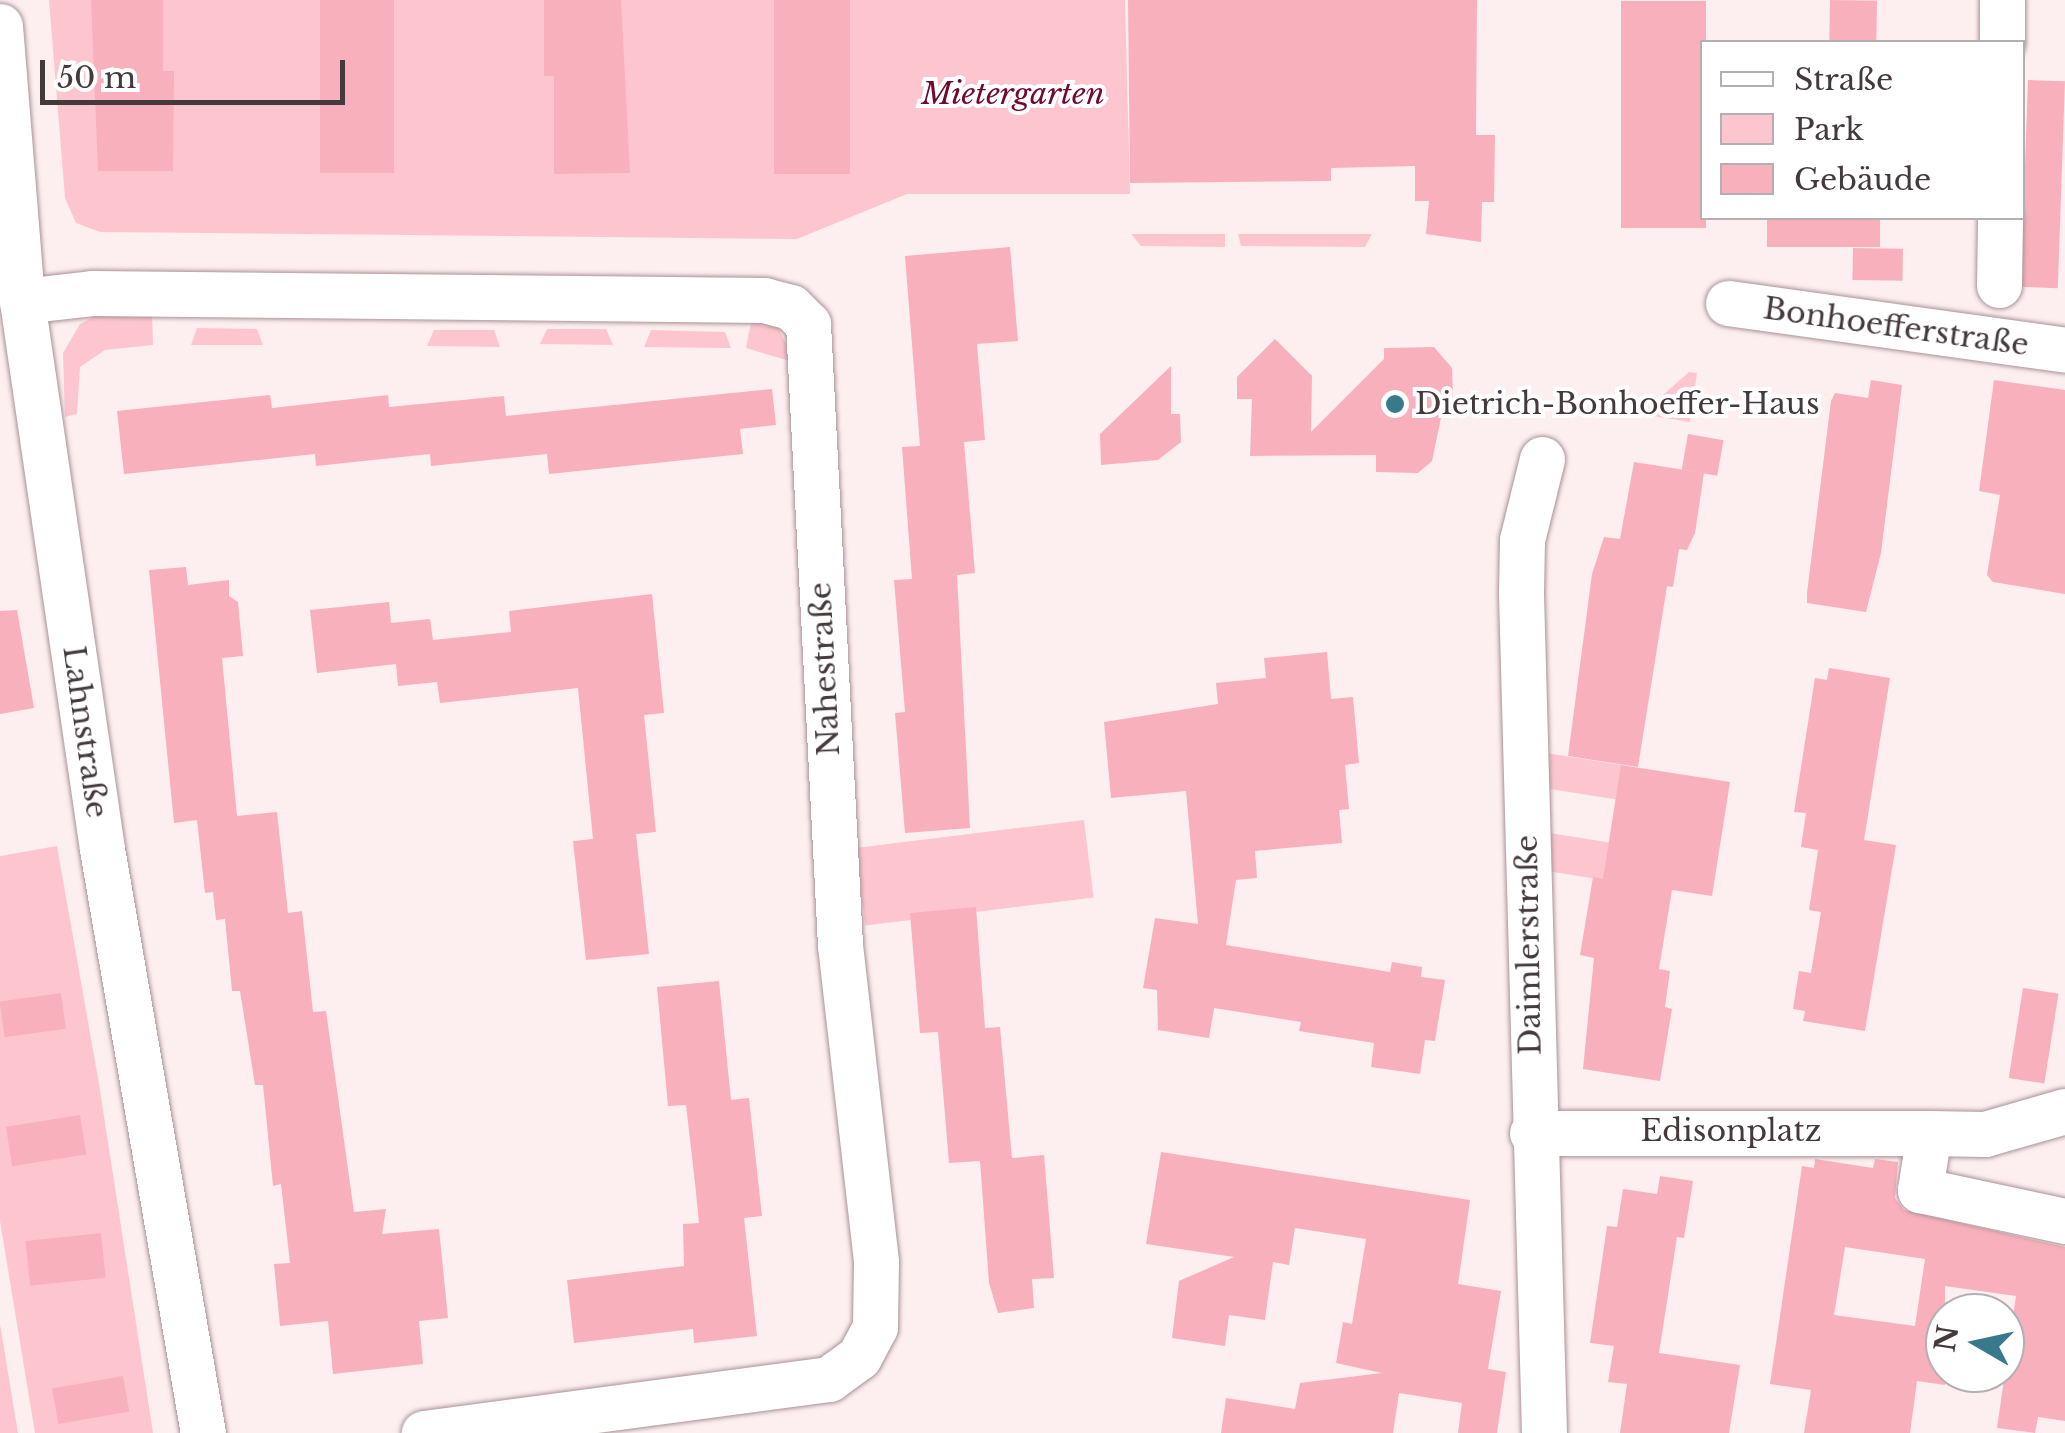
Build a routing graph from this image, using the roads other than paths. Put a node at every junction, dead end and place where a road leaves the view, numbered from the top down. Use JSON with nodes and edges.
{"nodes":[{"id":1,"x":2002,"y":0,"type":"edge"},
{"id":2,"x":0,"y":26,"type":"edge"},
{"id":3,"x":2002,"y":40,"type":"edge"},
{"id":4,"x":2000,"y":220,"type":"edge"},
{"id":5,"x":2000,"y":284,"type":"dead end"},
{"id":6,"x":22,"y":301,"type":"junction"},
{"id":7,"x":1728,"y":303,"type":"dead end"},
{"id":8,"x":2065,"y":350,"type":"edge"},
{"id":9,"x":1542,"y":459,"type":"dead end"},
{"id":10,"x":2065,"y":1111,"type":"edge"},
{"id":11,"x":1532,"y":1133,"type":"junction"},
{"id":12,"x":1929,"y":1133,"type":"junction"},
{"id":13,"x":2065,"y":1221,"type":"edge"},
{"id":14,"x":203,"y":1433,"type":"edge"},
{"id":15,"x":424,"y":1433,"type":"edge"},
{"id":16,"x":1544,"y":1433,"type":"edge"}],
"edges":[{"from":1,"to":3,"type":"street"},
{"from":2,"to":6,"type":"street","name":"Lahnstraße"},
{"from":4,"to":5,"type":"street"},
{"from":6,"to":14,"type":"street","name":"Lahnstraße"},
{"from":6,"to":15,"type":"street","name":"Nahestraße"},
{"from":7,"to":8,"type":"street","name":"Bonhoefferstraße"},
{"from":9,"to":11,"type":"street","name":"Daimlerstraße"},
{"from":10,"to":12,"type":"street","name":"Edisonplatz"},
{"from":11,"to":12,"type":"street","name":"Edisonplatz"},
{"from":11,"to":16,"type":"street","name":"Daimlerstraße"},
{"from":12,"to":13,"type":"street"}]}
